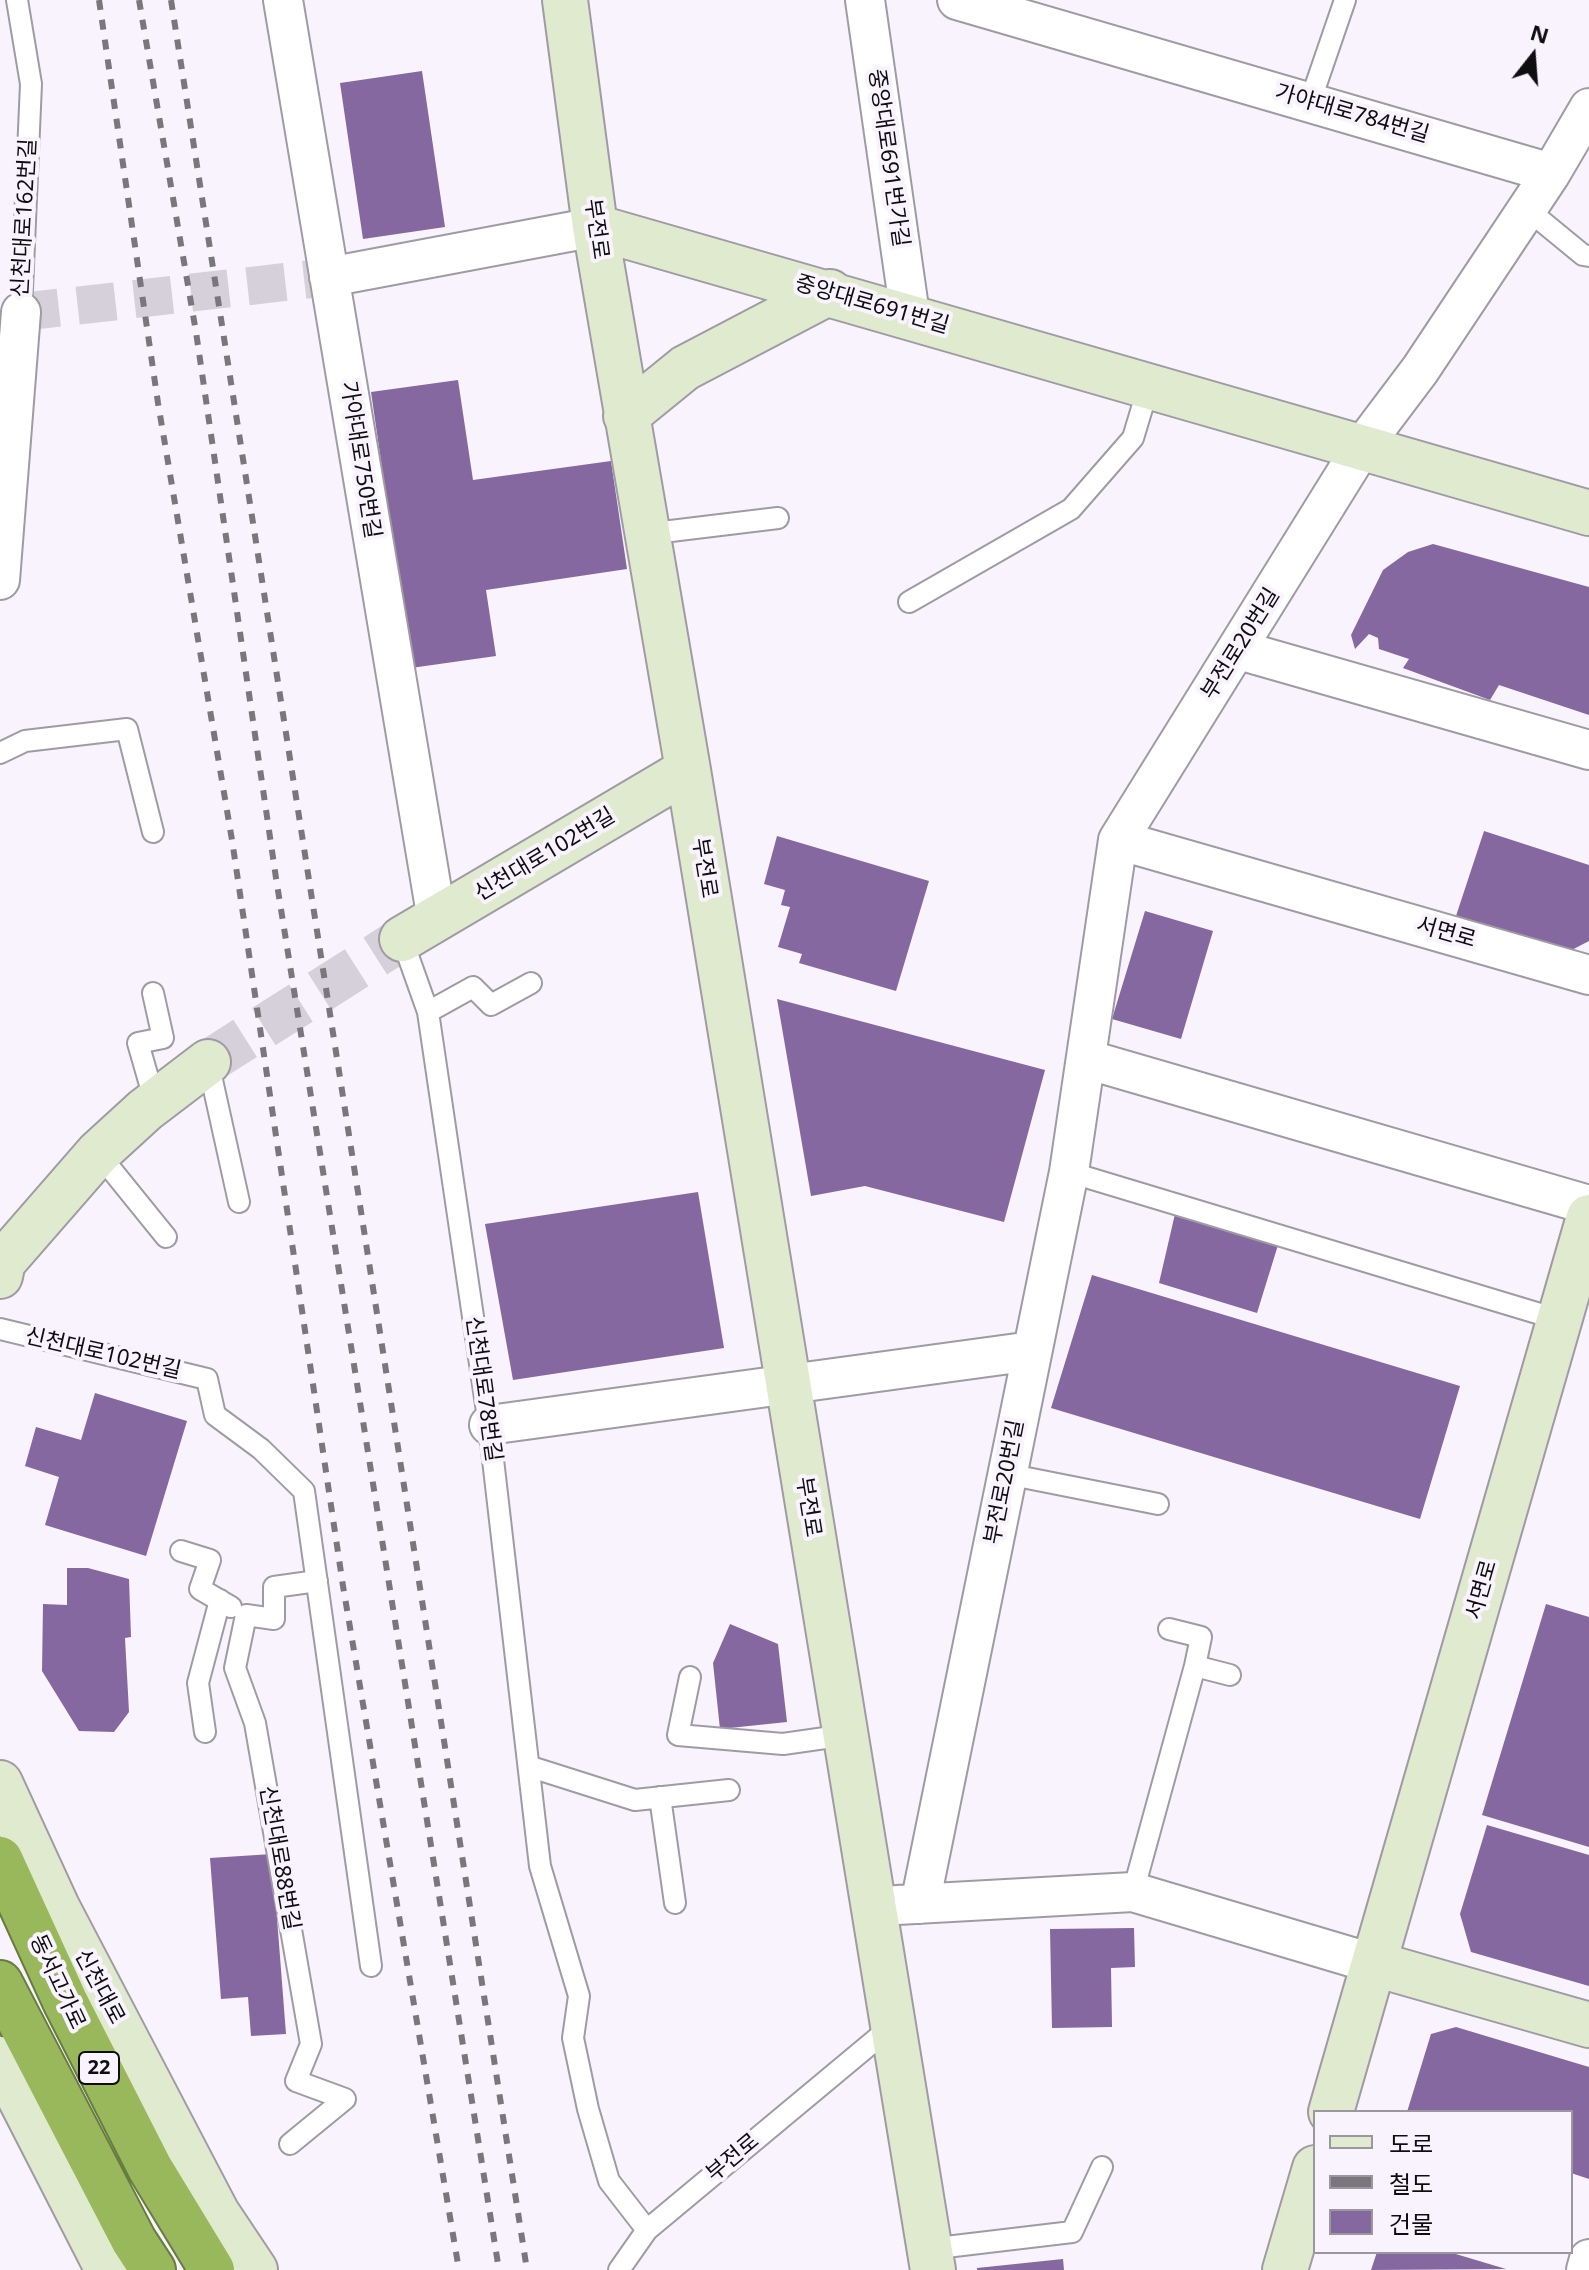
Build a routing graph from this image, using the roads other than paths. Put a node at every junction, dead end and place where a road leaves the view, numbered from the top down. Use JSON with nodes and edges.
{"nodes":[{"id":1,"x":17,"y":0,"type":"edge"},
{"id":2,"x":283,"y":0,"type":"edge"},
{"id":3,"x":565,"y":0,"type":"edge"},
{"id":4,"x":865,"y":0,"type":"edge"},
{"id":5,"x":957,"y":0,"type":"edge"},
{"id":6,"x":1345,"y":0,"type":"edge"},
{"id":7,"x":1310,"y":102,"type":"junction"},
{"id":8,"x":1589,"y":108,"type":"edge"},
{"id":9,"x":1551,"y":173,"type":"junction"},
{"id":10,"x":1527,"y":209,"type":"junction"},
{"id":11,"x":595,"y":227,"type":"junction"},
{"id":12,"x":1589,"y":256,"type":"edge"},
{"id":13,"x":329,"y":277,"type":"junction"},
{"id":14,"x":830,"y":292,"type":"junction"},
{"id":15,"x":21,"y":312,"type":"joint"},
{"id":16,"x":910,"y":315,"type":"junction"},
{"id":17,"x":1149,"y":385,"type":"junction"},
{"id":18,"x":626,"y":416,"type":"junction"},
{"id":19,"x":1362,"y":447,"type":"junction"},
{"id":20,"x":1589,"y":513,"type":"edge"},
{"id":21,"x":778,"y":518,"type":"dead end"},
{"id":22,"x":646,"y":534,"type":"junction"},
{"id":23,"x":0,"y":580,"type":"edge"},
{"id":24,"x":909,"y":602,"type":"dead end"},
{"id":25,"x":1239,"y":650,"type":"junction"},
{"id":26,"x":1589,"y":750,"type":"edge"},
{"id":27,"x":0,"y":753,"type":"edge"},
{"id":28,"x":688,"y":770,"type":"junction"},
{"id":29,"x":153,"y":832,"type":"dead end"},
{"id":30,"x":1118,"y":840,"type":"junction"},
{"id":31,"x":420,"y":929,"type":"junction"},
{"id":32,"x":1589,"y":975,"type":"edge"},
{"id":33,"x":531,"y":983,"type":"dead end"},
{"id":34,"x":153,"y":993,"type":"dead end"},
{"id":35,"x":428,"y":1012,"type":"junction"},
{"id":36,"x":1086,"y":1059,"type":"junction"},
{"id":37,"x":208,"y":1062,"type":"joint"},
{"id":38,"x":155,"y":1102,"type":"junction"},
{"id":39,"x":98,"y":1153,"type":"junction"},
{"id":40,"x":1069,"y":1172,"type":"junction"},
{"id":41,"x":239,"y":1202,"type":"dead end"},
{"id":42,"x":1589,"y":1205,"type":"edge"},
{"id":43,"x":1589,"y":1217,"type":"edge"},
{"id":44,"x":166,"y":1237,"type":"dead end"},
{"id":45,"x":1,"y":1265,"type":"edge"},
{"id":46,"x":1560,"y":1320,"type":"junction"},
{"id":47,"x":0,"y":1329,"type":"edge"},
{"id":48,"x":1032,"y":1351,"type":"junction"},
{"id":49,"x":788,"y":1385,"type":"junction"},
{"id":50,"x":489,"y":1425,"type":"junction"},
{"id":51,"x":1007,"y":1474,"type":"junction"},
{"id":52,"x":1158,"y":1504,"type":"dead end"},
{"id":53,"x":181,"y":1551,"type":"dead end"},
{"id":54,"x":317,"y":1581,"type":"junction"},
{"id":55,"x":220,"y":1600,"type":"junction"},
{"id":56,"x":246,"y":1615,"type":"junction"},
{"id":57,"x":1169,"y":1629,"type":"dead end"},
{"id":58,"x":1195,"y":1666,"type":"junction"},
{"id":59,"x":1230,"y":1675,"type":"dead end"},
{"id":60,"x":690,"y":1677,"type":"dead end"},
{"id":61,"x":205,"y":1732,"type":"dead end"},
{"id":62,"x":846,"y":1735,"type":"junction"},
{"id":63,"x":531,"y":1767,"type":"junction"},
{"id":64,"x":0,"y":1783,"type":"edge"},
{"id":65,"x":729,"y":1790,"type":"dead end"},
{"id":66,"x":660,"y":1797,"type":"junction"},
{"id":67,"x":0,"y":1859,"type":"edge"},
{"id":68,"x":1133,"y":1892,"type":"junction"},
{"id":69,"x":675,"y":1903,"type":"dead end"},
{"id":70,"x":920,"y":1904,"type":"junction"},
{"id":71,"x":874,"y":1906,"type":"junction"},
{"id":72,"x":1375,"y":1964,"type":"junction"},
{"id":73,"x":371,"y":1966,"type":"dead end"},
{"id":74,"x":0,"y":1983,"type":"edge"},
{"id":75,"x":894,"y":2025,"type":"junction"},
{"id":76,"x":1589,"y":2025,"type":"edge"},
{"id":77,"x":0,"y":2059,"type":"edge"},
{"id":78,"x":1332,"y":2110,"type":"edge"},
{"id":79,"x":290,"y":2144,"type":"dead end"},
{"id":80,"x":1102,"y":2167,"type":"dead end"},
{"id":81,"x":1313,"y":2175,"type":"edge"},
{"id":82,"x":647,"y":2230,"type":"junction"},
{"id":83,"x":931,"y":2259,"type":"edge"},
{"id":84,"x":1589,"y":2259,"type":"edge"},
{"id":85,"x":108,"y":2270,"type":"edge"},
{"id":86,"x":153,"y":2270,"type":"edge"},
{"id":87,"x":212,"y":2270,"type":"edge"},
{"id":88,"x":255,"y":2270,"type":"edge"},
{"id":89,"x":619,"y":2270,"type":"edge"},
{"id":90,"x":1285,"y":2270,"type":"edge"},
{"id":91,"x":1586,"y":2270,"type":"edge"}],
"edges":[{"from":1,"to":15,"type":"lane","name":"신천대로162번길"},
{"from":2,"to":13,"type":"street","name":"가야대로750번길"},
{"from":3,"to":11,"type":"main road","name":"부전로"},
{"from":4,"to":16,"type":"street","name":"중앙대로691번가길"},
{"from":5,"to":7,"type":"street","name":"가야대로784번길"},
{"from":6,"to":7,"type":"lane"},
{"from":7,"to":9,"type":"street","name":"가야대로784번길"},
{"from":8,"to":9,"type":"street"},
{"from":9,"to":10,"type":"street"},
{"from":10,"to":12,"type":"lane"},
{"from":10,"to":19,"type":"street"},
{"from":11,"to":13,"type":"street"},
{"from":11,"to":14,"type":"main road","name":"중앙대로691번길"},
{"from":11,"to":18,"type":"main road","name":"부전로"},
{"from":13,"to":31,"type":"street","name":"가야대로750번길"},
{"from":14,"to":16,"type":"main road","name":"중앙대로691번길"},
{"from":14,"to":18,"type":"main road"},
{"from":15,"to":23,"type":"street","name":"신천대로162번길"},
{"from":16,"to":17,"type":"main road","name":"중앙대로691번길"},
{"from":17,"to":19,"type":"main road","name":"중앙대로691번길"},
{"from":17,"to":24,"type":"lane"},
{"from":18,"to":22,"type":"main road","name":"부전로"},
{"from":19,"to":20,"type":"main road","name":"중앙대로691번길"},
{"from":19,"to":25,"type":"street","name":"부전로20번길"},
{"from":21,"to":22,"type":"lane"},
{"from":22,"to":28,"type":"main road","name":"부전로"},
{"from":25,"to":26,"type":"street"},
{"from":25,"to":30,"type":"street","name":"부전로20번길"},
{"from":27,"to":29,"type":"lane"},
{"from":28,"to":31,"type":"main road","name":"신천대로102번길"},
{"from":28,"to":49,"type":"main road","name":"부전로"},
{"from":30,"to":32,"type":"street","name":"서면로"},
{"from":30,"to":36,"type":"street","name":"부전로20번길"},
{"from":31,"to":35,"type":"lane","name":"신천대로78번길"},
{"from":33,"to":35,"type":"lane"},
{"from":34,"to":38,"type":"lane"},
{"from":35,"to":50,"type":"lane","name":"신천대로78번길"},
{"from":36,"to":40,"type":"street","name":"부전로20번길"},
{"from":36,"to":42,"type":"street"},
{"from":37,"to":38,"type":"main road"},
{"from":37,"to":41,"type":"lane"},
{"from":38,"to":39,"type":"main road"},
{"from":39,"to":44,"type":"lane"},
{"from":39,"to":45,"type":"main road"},
{"from":40,"to":46,"type":"lane"},
{"from":40,"to":48,"type":"street","name":"부전로20번길"},
{"from":43,"to":46,"type":"main road","name":"서면로"},
{"from":46,"to":72,"type":"main road","name":"서면로"},
{"from":47,"to":54,"type":"lane","name":"신천대로102번길"},
{"from":48,"to":49,"type":"street"},
{"from":48,"to":51,"type":"street","name":"부전로20번길"},
{"from":49,"to":50,"type":"street"},
{"from":49,"to":62,"type":"main road","name":"부전로"},
{"from":50,"to":63,"type":"lane","name":"신천대로78번길"},
{"from":51,"to":52,"type":"lane"},
{"from":51,"to":70,"type":"street","name":"부전로20번길"},
{"from":53,"to":55,"type":"lane"},
{"from":54,"to":56,"type":"lane"},
{"from":54,"to":73,"type":"lane"},
{"from":55,"to":56,"type":"lane"},
{"from":55,"to":61,"type":"lane"},
{"from":56,"to":79,"type":"lane","name":"신천대로88번길"},
{"from":57,"to":58,"type":"lane"},
{"from":58,"to":59,"type":"lane"},
{"from":58,"to":68,"type":"lane"},
{"from":60,"to":62,"type":"lane"},
{"from":62,"to":71,"type":"main road","name":"부전로"},
{"from":63,"to":66,"type":"lane"},
{"from":63,"to":82,"type":"lane","name":"신천대로78번길"},
{"from":64,"to":88,"type":"main road","name":"신천대로"},
{"from":65,"to":66,"type":"lane"},
{"from":66,"to":69,"type":"lane"},
{"from":67,"to":87,"type":"highway","name":"동서고가로","number":"22"},
{"from":68,"to":70,"type":"street"},
{"from":68,"to":72,"type":"street"},
{"from":70,"to":71,"type":"street"},
{"from":71,"to":75,"type":"main road","name":"부전로"},
{"from":72,"to":76,"type":"main road"},
{"from":72,"to":78,"type":"main road","name":"서면로"},
{"from":74,"to":86,"type":"highway","number":"22"},
{"from":75,"to":82,"type":"lane","name":"부전로"},
{"from":75,"to":83,"type":"main road","name":"부전로"},
{"from":77,"to":85,"type":"main road"},
{"from":80,"to":83,"type":"lane"},
{"from":81,"to":90,"type":"main road"},
{"from":82,"to":89,"type":"lane"},
{"from":84,"to":91,"type":"street"}]}
